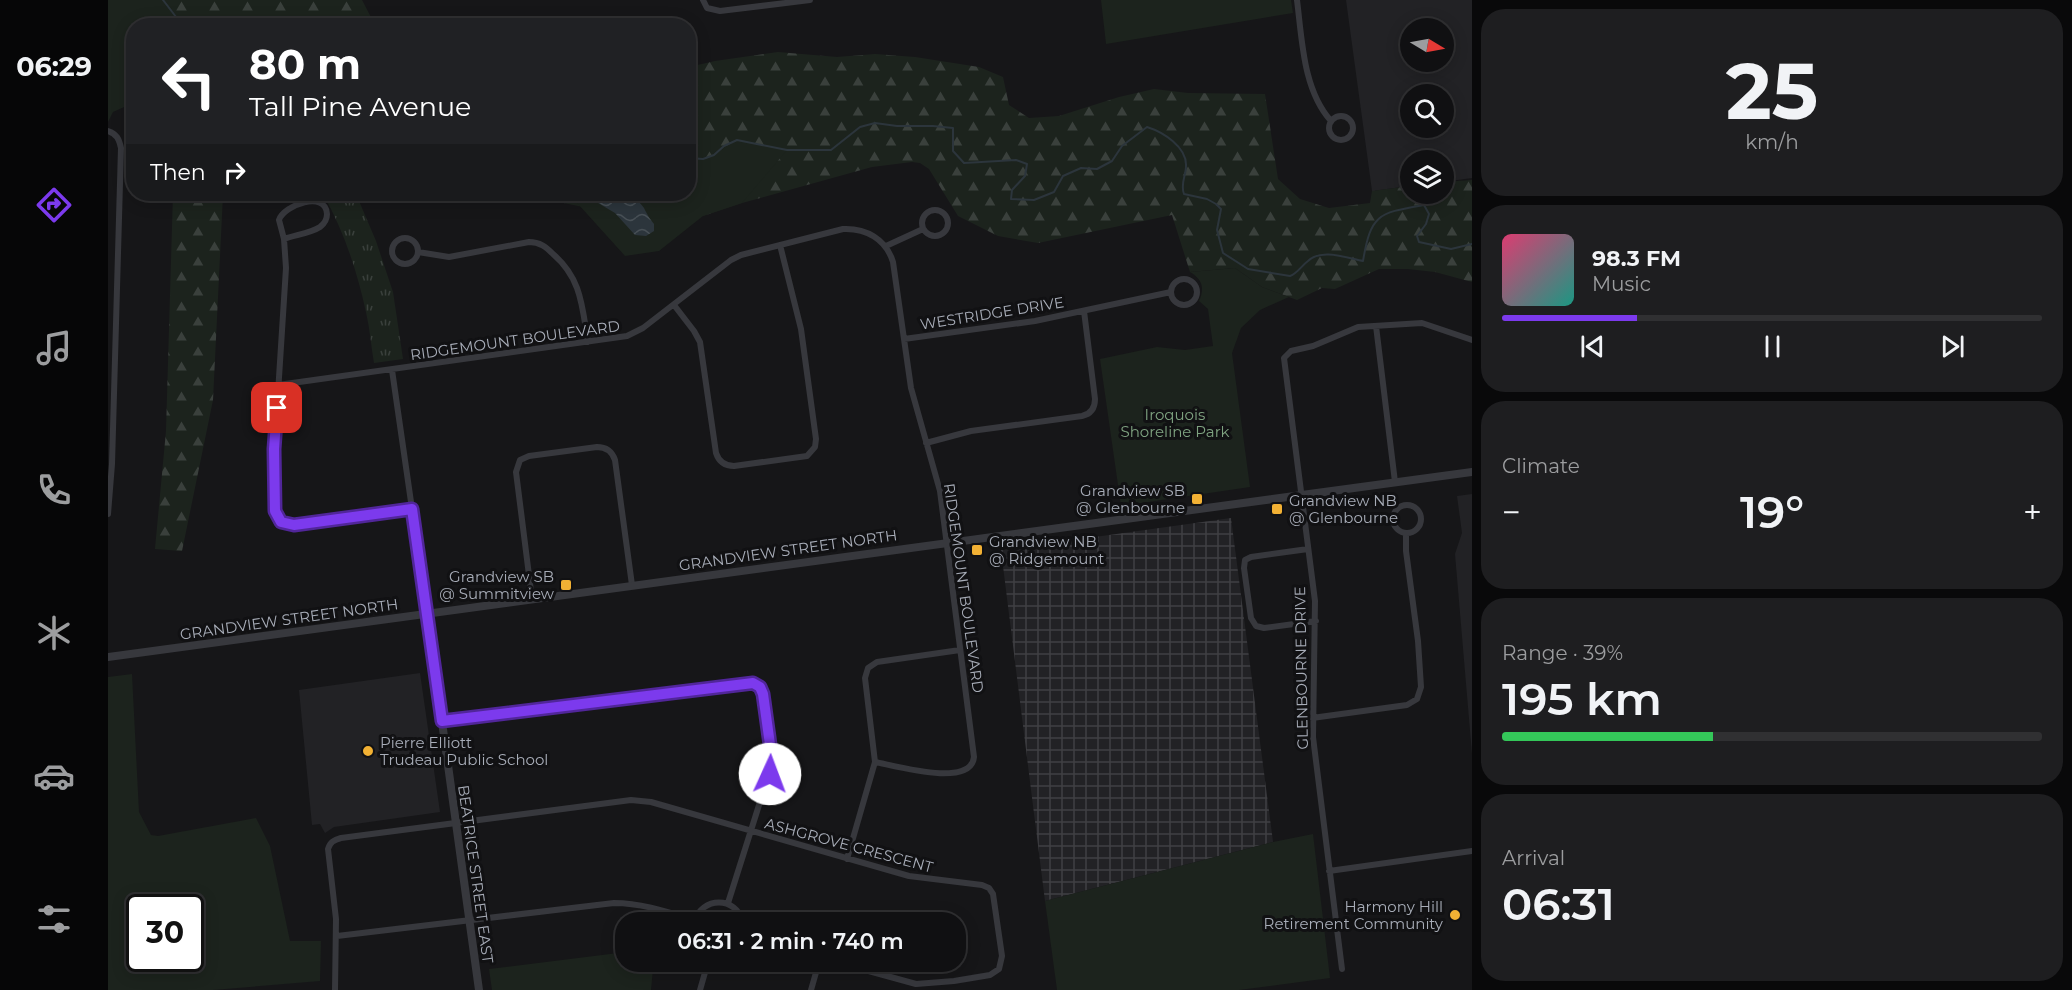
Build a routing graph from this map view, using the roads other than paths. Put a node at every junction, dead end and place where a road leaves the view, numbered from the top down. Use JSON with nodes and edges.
{"nodes":[{"id":1,"x":703,"y":0,"type":"edge"},
{"id":2,"x":810,"y":0,"type":"edge"},
{"id":3,"x":1297,"y":0,"type":"edge"},
{"id":4,"x":1331,"y":121,"type":"junction"},
{"id":5,"x":108,"y":131,"type":"edge"},
{"id":6,"x":922,"y":229,"type":"junction"},
{"id":7,"x":284,"y":239,"type":"junction"},
{"id":8,"x":780,"y":245,"type":"junction"},
{"id":9,"x":886,"y":246,"type":"junction"},
{"id":10,"x":418,"y":252,"type":"junction"},
{"id":11,"x":1171,"y":292,"type":"junction"},
{"id":12,"x":674,"y":304,"type":"junction"},
{"id":13,"x":1084,"y":311,"type":"junction"},
{"id":14,"x":1376,"y":326,"type":"junction"},
{"id":15,"x":904,"y":339,"type":"junction"},
{"id":16,"x":1472,"y":340,"type":"edge"},
{"id":17,"x":588,"y":342,"type":"junction"},
{"id":18,"x":392,"y":370,"type":"junction"},
{"id":19,"x":278,"y":385,"type":"junction"},
{"id":20,"x":926,"y":443,"type":"junction"},
{"id":21,"x":1472,"y":472,"type":"edge"},
{"id":22,"x":1395,"y":482,"type":"junction"},
{"id":23,"x":1300,"y":495,"type":"junction"},
{"id":24,"x":412,"y":509,"type":"junction"},
{"id":25,"x":108,"y":514,"type":"edge"},
{"id":26,"x":1407,"y":533,"type":"junction"},
{"id":27,"x":946,"y":542,"type":"junction"},
{"id":28,"x":1308,"y":549,"type":"junction"},
{"id":29,"x":632,"y":585,"type":"junction"},
{"id":30,"x":532,"y":599,"type":"junction"},
{"id":31,"x":427,"y":613,"type":"junction"},
{"id":32,"x":1316,"y":621,"type":"junction"},
{"id":33,"x":960,"y":650,"type":"junction"},
{"id":34,"x":108,"y":657,"type":"edge"},
{"id":35,"x":1312,"y":718,"type":"junction"},
{"id":36,"x":442,"y":721,"type":"junction"},
{"id":37,"x":876,"y":762,"type":"junction"},
{"id":38,"x":456,"y":823,"type":"junction"},
{"id":39,"x":751,"y":831,"type":"junction"},
{"id":40,"x":1472,"y":851,"type":"edge"},
{"id":41,"x":847,"y":859,"type":"junction"},
{"id":42,"x":1329,"y":871,"type":"junction"},
{"id":43,"x":728,"y":903,"type":"junction"},
{"id":44,"x":666,"y":912,"type":"edge"},
{"id":45,"x":699,"y":912,"type":"edge"},
{"id":46,"x":739,"y":912,"type":"edge"},
{"id":47,"x":469,"y":921,"type":"junction"},
{"id":48,"x":337,"y":936,"type":"junction"},
{"id":49,"x":1342,"y":969,"type":"dead end"},
{"id":50,"x":705,"y":972,"type":"edge"},
{"id":51,"x":816,"y":972,"type":"edge"},
{"id":52,"x":872,"y":972,"type":"edge"},
{"id":53,"x":335,"y":990,"type":"edge"},
{"id":54,"x":479,"y":990,"type":"edge"},
{"id":55,"x":700,"y":990,"type":"edge"},
{"id":56,"x":811,"y":990,"type":"edge"}],
"edges":[{"from":1,"to":2,"type":"street"},
{"from":3,"to":4,"type":"street"},
{"from":4,"to":4,"type":"street"},
{"from":5,"to":25,"type":"street"},
{"from":6,"to":6,"type":"street"},
{"from":6,"to":9,"type":"street"},
{"from":7,"to":7,"type":"street"},
{"from":7,"to":19,"type":"street"},
{"from":8,"to":9,"type":"street","name":"RIDGEMOUNT BOULEVARD"},
{"from":8,"to":12,"type":"street","name":"RIDGEMOUNT BOULEVARD"},
{"from":8,"to":12,"type":"street"},
{"from":9,"to":15,"type":"street","name":"RIDGEMOUNT BOULEVARD"},
{"from":10,"to":10,"type":"street"},
{"from":10,"to":17,"type":"street"},
{"from":11,"to":11,"type":"street"},
{"from":11,"to":13,"type":"street","name":"WESTRIDGE DRIVE"},
{"from":12,"to":17,"type":"street","name":"RIDGEMOUNT BOULEVARD"},
{"from":13,"to":15,"type":"street","name":"WESTRIDGE DRIVE"},
{"from":13,"to":20,"type":"street"},
{"from":14,"to":16,"type":"street"},
{"from":14,"to":22,"type":"street"},
{"from":14,"to":23,"type":"street","name":"GLENBOURNE DRIVE"},
{"from":15,"to":20,"type":"street","name":"RIDGEMOUNT BOULEVARD"},
{"from":17,"to":18,"type":"street","name":"RIDGEMOUNT BOULEVARD"},
{"from":18,"to":19,"type":"street","name":"RIDGEMOUNT BOULEVARD"},
{"from":18,"to":24,"type":"street","name":"BEATRICE STREET EAST"},
{"from":19,"to":24,"type":"street"},
{"from":20,"to":27,"type":"street","name":"RIDGEMOUNT BOULEVARD"},
{"from":21,"to":22,"type":"street","name":"GRANDVIEW STREET NORTH"},
{"from":22,"to":23,"type":"street","name":"GRANDVIEW STREET NORTH"},
{"from":23,"to":27,"type":"street","name":"GRANDVIEW STREET NORTH"},
{"from":23,"to":28,"type":"street","name":"GLENBOURNE DRIVE"},
{"from":24,"to":31,"type":"street","name":"BEATRICE STREET EAST"},
{"from":26,"to":26,"type":"street"},
{"from":26,"to":35,"type":"street"},
{"from":27,"to":29,"type":"street","name":"GRANDVIEW STREET NORTH"},
{"from":27,"to":33,"type":"street","name":"RIDGEMOUNT BOULEVARD"},
{"from":28,"to":32,"type":"street","name":"GLENBOURNE DRIVE"},
{"from":28,"to":32,"type":"street"},
{"from":29,"to":30,"type":"street","name":"GRANDVIEW STREET NORTH"},
{"from":29,"to":30,"type":"street"},
{"from":30,"to":31,"type":"street","name":"GRANDVIEW STREET NORTH"},
{"from":31,"to":34,"type":"street","name":"GRANDVIEW STREET NORTH"},
{"from":31,"to":36,"type":"street","name":"BEATRICE STREET EAST"},
{"from":32,"to":35,"type":"street","name":"GLENBOURNE DRIVE"},
{"from":33,"to":37,"type":"street"},
{"from":33,"to":37,"type":"street","name":"RIDGEMOUNT BOULEVARD"},
{"from":35,"to":42,"type":"street","name":"GLENBOURNE DRIVE"},
{"from":36,"to":38,"type":"street","name":"BEATRICE STREET EAST"},
{"from":36,"to":39,"type":"street"},
{"from":37,"to":41,"type":"street"},
{"from":38,"to":39,"type":"street","name":"ASHGROVE CRESCENT"},
{"from":38,"to":47,"type":"street","name":"BEATRICE STREET EAST"},
{"from":38,"to":48,"type":"street","name":"ASHGROVE CRESCENT"},
{"from":39,"to":41,"type":"street","name":"ASHGROVE CRESCENT"},
{"from":39,"to":43,"type":"street"},
{"from":40,"to":42,"type":"street"},
{"from":41,"to":52,"type":"street","name":"ASHGROVE CRESCENT"},
{"from":42,"to":49,"type":"street","name":"GLENBOURNE DRIVE"},
{"from":43,"to":45,"type":"street"},
{"from":43,"to":46,"type":"street"},
{"from":44,"to":47,"type":"street"},
{"from":47,"to":48,"type":"street"},
{"from":47,"to":54,"type":"street","name":"BEATRICE STREET EAST"},
{"from":48,"to":53,"type":"street"},
{"from":50,"to":55,"type":"street"},
{"from":51,"to":56,"type":"street"}]}
